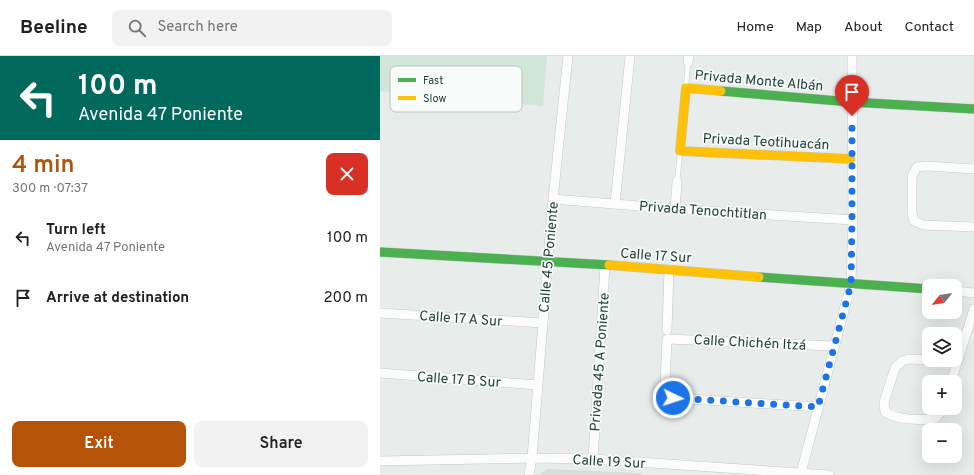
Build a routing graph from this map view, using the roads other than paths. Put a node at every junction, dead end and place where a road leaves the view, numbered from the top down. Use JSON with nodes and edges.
{"nodes":[{"id":1,"x":568,"y":56,"type":"edge"},
{"id":2,"x":630,"y":56,"type":"edge"},
{"id":3,"x":852,"y":56,"type":"edge"},
{"id":4,"x":689,"y":59,"type":"edge"},
{"id":5,"x":686,"y":88,"type":"junction"},
{"id":6,"x":852,"y":102,"type":"junction"},
{"id":7,"x":974,"y":109,"type":"edge"},
{"id":8,"x":680,"y":151,"type":"junction"},
{"id":9,"x":851,"y":159,"type":"junction"},
{"id":10,"x":974,"y":169,"type":"edge"},
{"id":11,"x":677,"y":182,"type":"joint"},
{"id":12,"x":553,"y":199,"type":"junction"},
{"id":13,"x":615,"y":204,"type":"junction"},
{"id":14,"x":675,"y":209,"type":"junction"},
{"id":15,"x":852,"y":220,"type":"junction"},
{"id":16,"x":974,"y":227,"type":"edge"},
{"id":17,"x":380,"y":252,"type":"edge"},
{"id":18,"x":548,"y":261,"type":"junction"},
{"id":19,"x":605,"y":266,"type":"junction"},
{"id":20,"x":669,"y":270,"type":"junction"},
{"id":21,"x":851,"y":284,"type":"junction"},
{"id":22,"x":922,"y":289,"type":"edge"},
{"id":23,"x":962,"y":292,"type":"edge"},
{"id":24,"x":974,"y":293,"type":"edge"},
{"id":25,"x":974,"y":310,"type":"edge"},
{"id":26,"x":380,"y":313,"type":"edge"},
{"id":27,"x":543,"y":323,"type":"junction"},
{"id":28,"x":667,"y":334,"type":"junction"},
{"id":29,"x":834,"y":346,"type":"junction"},
{"id":30,"x":962,"y":346,"type":"edge"},
{"id":31,"x":922,"y":359,"type":"edge"},
{"id":32,"x":380,"y":373,"type":"edge"},
{"id":33,"x":538,"y":385,"type":"junction"},
{"id":34,"x":818,"y":407,"type":"junction"},
{"id":35,"x":938,"y":415,"type":"edge"},
{"id":36,"x":532,"y":458,"type":"junction"},
{"id":37,"x":592,"y":459,"type":"junction"},
{"id":38,"x":380,"y":461,"type":"edge"},
{"id":39,"x":801,"y":474,"type":"edge"},
{"id":40,"x":529,"y":475,"type":"edge"},
{"id":41,"x":829,"y":475,"type":"edge"}],
"edges":[{"from":1,"to":12,"type":"street","name":"Calle 45 Poniente"},
{"from":2,"to":13,"type":"street"},
{"from":3,"to":6,"type":"street"},
{"from":4,"to":5,"type":"lane"},
{"from":5,"to":6,"type":"street","name":"Privada Monte Albán"},
{"from":5,"to":8,"type":"street"},
{"from":6,"to":7,"type":"street","name":"Privada Monte Albán"},
{"from":6,"to":9,"type":"street"},
{"from":8,"to":9,"type":"street","name":"Privada Teotihuacán"},
{"from":8,"to":11,"type":"lane"},
{"from":9,"to":15,"type":"street"},
{"from":10,"to":16,"type":"street"},
{"from":11,"to":14,"type":"street"},
{"from":12,"to":13,"type":"street","name":"Privada Tenochtitlan"},
{"from":12,"to":18,"type":"street","name":"Calle 45 Poniente"},
{"from":13,"to":14,"type":"street","name":"Privada Tenochtitlan"},
{"from":14,"to":15,"type":"street","name":"Privada Tenochtitlan"},
{"from":15,"to":21,"type":"street"},
{"from":17,"to":18,"type":"street","name":"Calle 17 Sur"},
{"from":18,"to":19,"type":"street","name":"Calle 17 Sur"},
{"from":18,"to":27,"type":"street","name":"Calle 45 Poniente"},
{"from":19,"to":20,"type":"street","name":"Calle 17 Sur"},
{"from":19,"to":37,"type":"street","name":"Privada 45 A Poniente"},
{"from":20,"to":21,"type":"street","name":"Calle 17 Sur"},
{"from":20,"to":28,"type":"street"},
{"from":21,"to":22,"type":"street","name":"Calle 17 Sur"},
{"from":21,"to":29,"type":"street"},
{"from":23,"to":24,"type":"street"},
{"from":25,"to":30,"type":"street"},
{"from":26,"to":27,"type":"street","name":"Calle 17 A Sur"},
{"from":27,"to":33,"type":"street","name":"Calle 45 Poniente"},
{"from":28,"to":29,"type":"street","name":"Calle Chichén Itzá"},
{"from":28,"to":34,"type":"street"},
{"from":29,"to":34,"type":"street"},
{"from":31,"to":35,"type":"street"},
{"from":32,"to":33,"type":"street","name":"Calle 17 B Sur"},
{"from":33,"to":36,"type":"street","name":"Calle 45 Poniente"},
{"from":34,"to":39,"type":"street"},
{"from":36,"to":37,"type":"street","name":"Calle 19 Sur"},
{"from":36,"to":38,"type":"street","name":"Calle 19 Sur"},
{"from":36,"to":40,"type":"street"},
{"from":37,"to":39,"type":"street","name":"Calle 19 Sur"},
{"from":39,"to":41,"type":"street","name":"Calle 19 Sur"}]}
